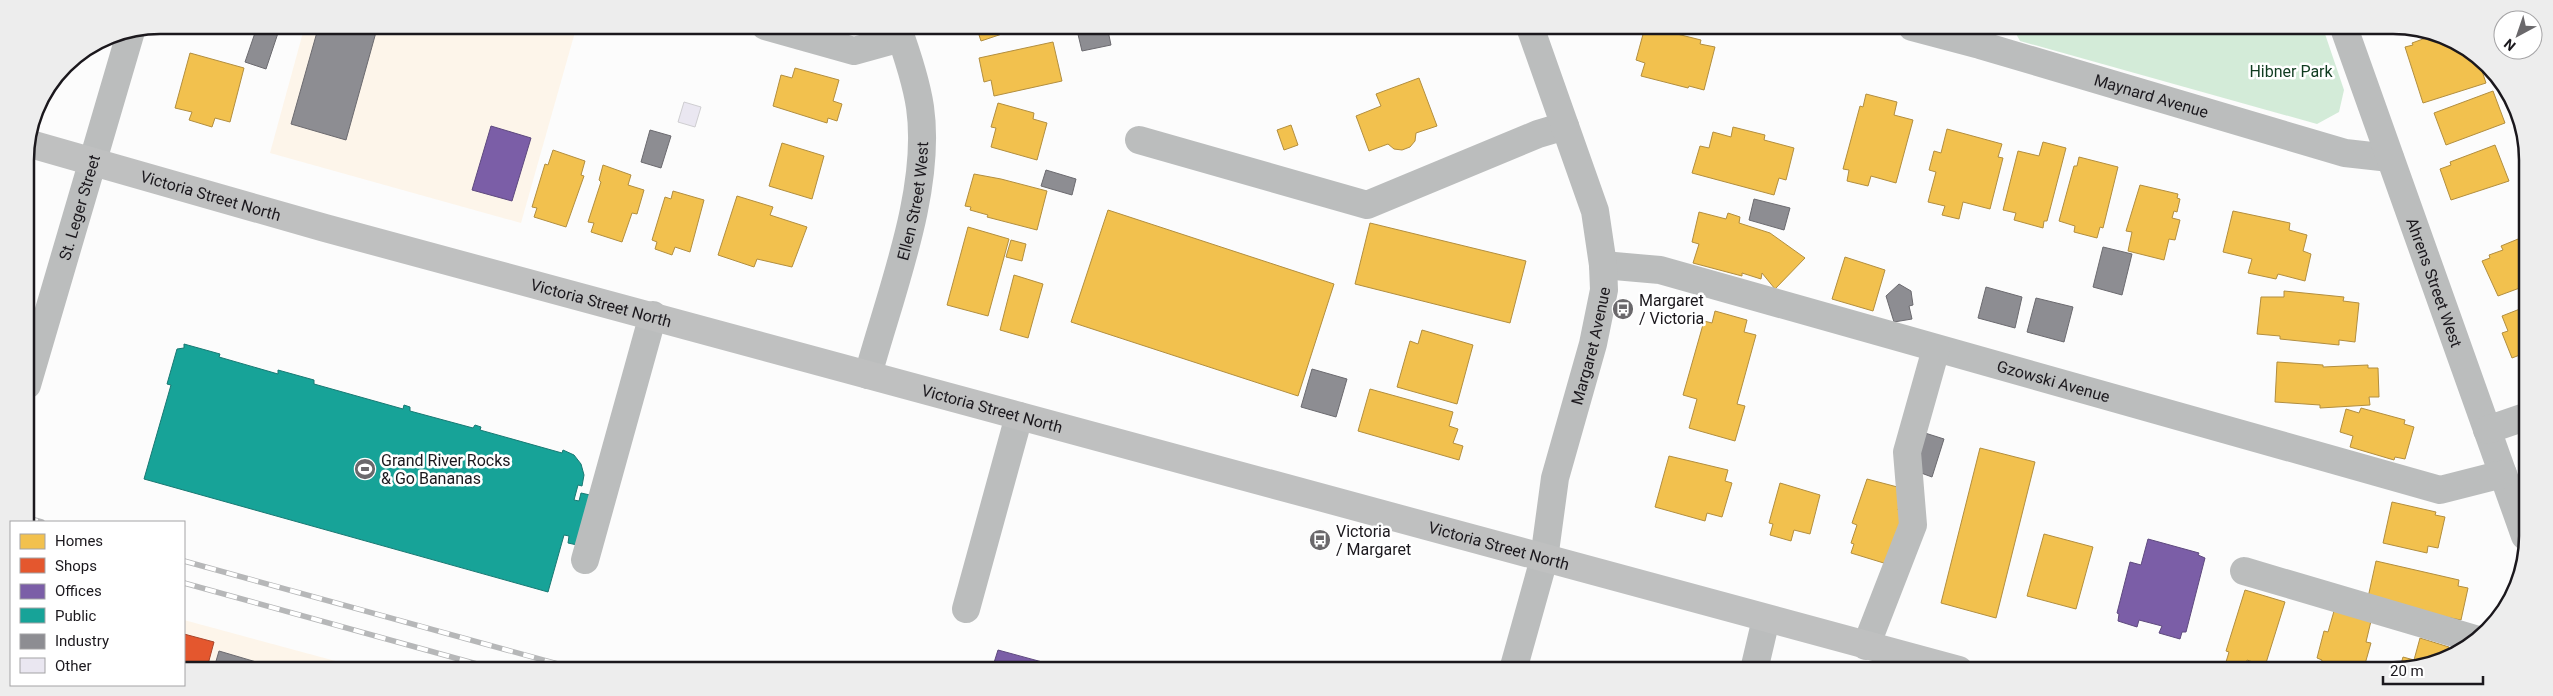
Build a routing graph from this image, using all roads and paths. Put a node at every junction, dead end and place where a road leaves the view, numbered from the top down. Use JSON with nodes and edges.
{"nodes":[{"id":1,"x":793,"y":34,"type":"edge"},
{"id":2,"x":894,"y":34,"type":"edge"},
{"id":3,"x":900,"y":34,"type":"edge"},
{"id":4,"x":1532,"y":34,"type":"edge"},
{"id":5,"x":1966,"y":34,"type":"edge"},
{"id":6,"x":2346,"y":34,"type":"edge"},
{"id":7,"x":1982,"y":36,"type":"edge"},
{"id":8,"x":129,"y":37,"type":"edge"},
{"id":9,"x":1565,"y":126,"type":"junction"},
{"id":10,"x":1138,"y":140,"type":"dead end"},
{"id":11,"x":35,"y":145,"type":"edge"},
{"id":12,"x":2390,"y":158,"type":"junction"},
{"id":13,"x":93,"y":161,"type":"junction"},
{"id":14,"x":1603,"y":265,"type":"junction"},
{"id":15,"x":652,"y":315,"type":"junction"},
{"id":16,"x":1936,"y":349,"type":"junction"},
{"id":17,"x":34,"y":361,"type":"edge"},
{"id":18,"x":868,"y":375,"type":"junction"},
{"id":19,"x":1019,"y":416,"type":"junction"},
{"id":20,"x":2519,"y":419,"type":"edge"},
{"id":21,"x":2487,"y":430,"type":"junction"},
{"id":22,"x":2503,"y":474,"type":"junction"},
{"id":23,"x":2519,"y":519,"type":"edge"},
{"id":24,"x":1544,"y":558,"type":"junction"},
{"id":25,"x":585,"y":560,"type":"dead end"},
{"id":26,"x":2244,"y":571,"type":"dead end"},
{"id":27,"x":966,"y":608,"type":"dead end"},
{"id":28,"x":1766,"y":619,"type":"junction"},
{"id":29,"x":2468,"y":637,"type":"edge"},
{"id":30,"x":1866,"y":646,"type":"junction"},
{"id":31,"x":1515,"y":662,"type":"edge"},
{"id":32,"x":1756,"y":662,"type":"edge"},
{"id":33,"x":1895,"y":662,"type":"edge"}],
"edges":[{"from":1,"to":2,"type":"street"},
{"from":3,"to":18,"type":"street","name":"Ellen Street West"},
{"from":4,"to":9,"type":"street","name":"Margaret Avenue"},
{"from":5,"to":7,"type":"street","name":"Maynard Avenue"},
{"from":6,"to":12,"type":"street","name":"Ahrens Street West"},
{"from":7,"to":12,"type":"street","name":"Maynard Avenue"},
{"from":8,"to":13,"type":"street","name":"St. Leger Street"},
{"from":9,"to":10,"type":"street"},
{"from":9,"to":14,"type":"street","name":"Margaret Avenue"},
{"from":11,"to":13,"type":"main road","name":"Victoria Street North"},
{"from":12,"to":21,"type":"street","name":"Ahrens Street West"},
{"from":13,"to":15,"type":"main road","name":"Victoria Street North"},
{"from":13,"to":17,"type":"street","name":"St. Leger Street"},
{"from":14,"to":16,"type":"street","name":"Gzowski Avenue"},
{"from":14,"to":24,"type":"street","name":"Margaret Avenue"},
{"from":15,"to":18,"type":"main road","name":"Victoria Street North"},
{"from":15,"to":25,"type":"street"},
{"from":16,"to":22,"type":"street","name":"Gzowski Avenue"},
{"from":16,"to":30,"type":"street"},
{"from":18,"to":19,"type":"main road","name":"Victoria Street North"},
{"from":19,"to":24,"type":"main road","name":"Victoria Street North"},
{"from":19,"to":27,"type":"street"},
{"from":20,"to":21,"type":"street"},
{"from":21,"to":22,"type":"street","name":"Ahrens Street West"},
{"from":22,"to":23,"type":"street","name":"Ahrens Street West"},
{"from":24,"to":28,"type":"main road","name":"Victoria Street North"},
{"from":24,"to":31,"type":"street","name":"Margaret Avenue"},
{"from":26,"to":29,"type":"street"},
{"from":28,"to":30,"type":"main road","name":"Victoria Street North"},
{"from":28,"to":32,"type":"street"},
{"from":30,"to":33,"type":"main road","name":"Victoria Street North"}]}
